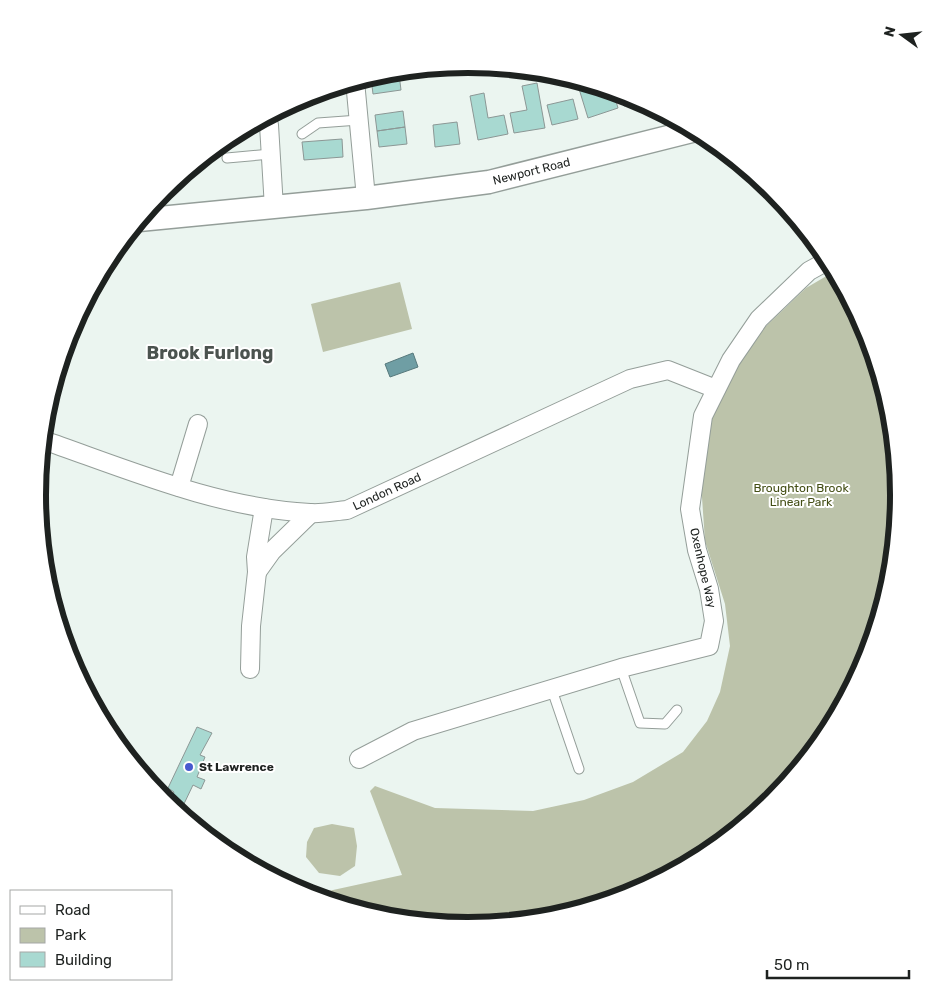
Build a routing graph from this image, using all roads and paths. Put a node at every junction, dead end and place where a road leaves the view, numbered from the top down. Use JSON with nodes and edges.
{"nodes":[{"id":1,"x":357,"y":88,"type":"edge"},
{"id":2,"x":359,"y":120,"type":"junction"},
{"id":3,"x":268,"y":123,"type":"edge"},
{"id":4,"x":686,"y":133,"type":"edge"},
{"id":5,"x":302,"y":134,"type":"dead end"},
{"id":6,"x":271,"y":154,"type":"junction"},
{"id":7,"x":227,"y":158,"type":"dead end"},
{"id":8,"x":366,"y":198,"type":"junction"},
{"id":9,"x":274,"y":208,"type":"junction"},
{"id":10,"x":149,"y":219,"type":"edge"},
{"id":11,"x":822,"y":264,"type":"edge"},
{"id":12,"x":716,"y":389,"type":"junction"},
{"id":13,"x":198,"y":424,"type":"dead end"},
{"id":14,"x":50,"y":442,"type":"edge"},
{"id":15,"x":179,"y":487,"type":"junction"},
{"id":16,"x":264,"y":508,"type":"junction"},
{"id":17,"x":311,"y":513,"type":"junction"},
{"id":18,"x":257,"y":572,"type":"junction"},
{"id":19,"x":621,"y":668,"type":"junction"},
{"id":20,"x":250,"y":669,"type":"dead end"},
{"id":21,"x":552,"y":690,"type":"junction"},
{"id":22,"x":677,"y":710,"type":"dead end"},
{"id":23,"x":359,"y":759,"type":"dead end"},
{"id":24,"x":579,"y":769,"type":"dead end"}],
"edges":[{"from":1,"to":2,"type":"street"},
{"from":2,"to":5,"type":"lane"},
{"from":2,"to":8,"type":"street"},
{"from":3,"to":6,"type":"street"},
{"from":4,"to":8,"type":"street","name":"Newport Road"},
{"from":6,"to":7,"type":"lane"},
{"from":6,"to":9,"type":"street"},
{"from":8,"to":9,"type":"street","name":"Newport Road"},
{"from":9,"to":10,"type":"street","name":"Newport Road"},
{"from":11,"to":12,"type":"street","name":"Oxenhope Way"},
{"from":12,"to":17,"type":"street","name":"London Road"},
{"from":12,"to":19,"type":"street","name":"Oxenhope Way"},
{"from":13,"to":15,"type":"street"},
{"from":14,"to":15,"type":"street","name":"London Road"},
{"from":15,"to":16,"type":"street","name":"London Road"},
{"from":16,"to":17,"type":"street","name":"London Road"},
{"from":16,"to":18,"type":"street"},
{"from":17,"to":18,"type":"street"},
{"from":18,"to":20,"type":"street"},
{"from":19,"to":21,"type":"street","name":"Oxenhope Way"},
{"from":19,"to":22,"type":"lane"},
{"from":21,"to":23,"type":"street","name":"Oxenhope Way"},
{"from":21,"to":24,"type":"lane"}]}
